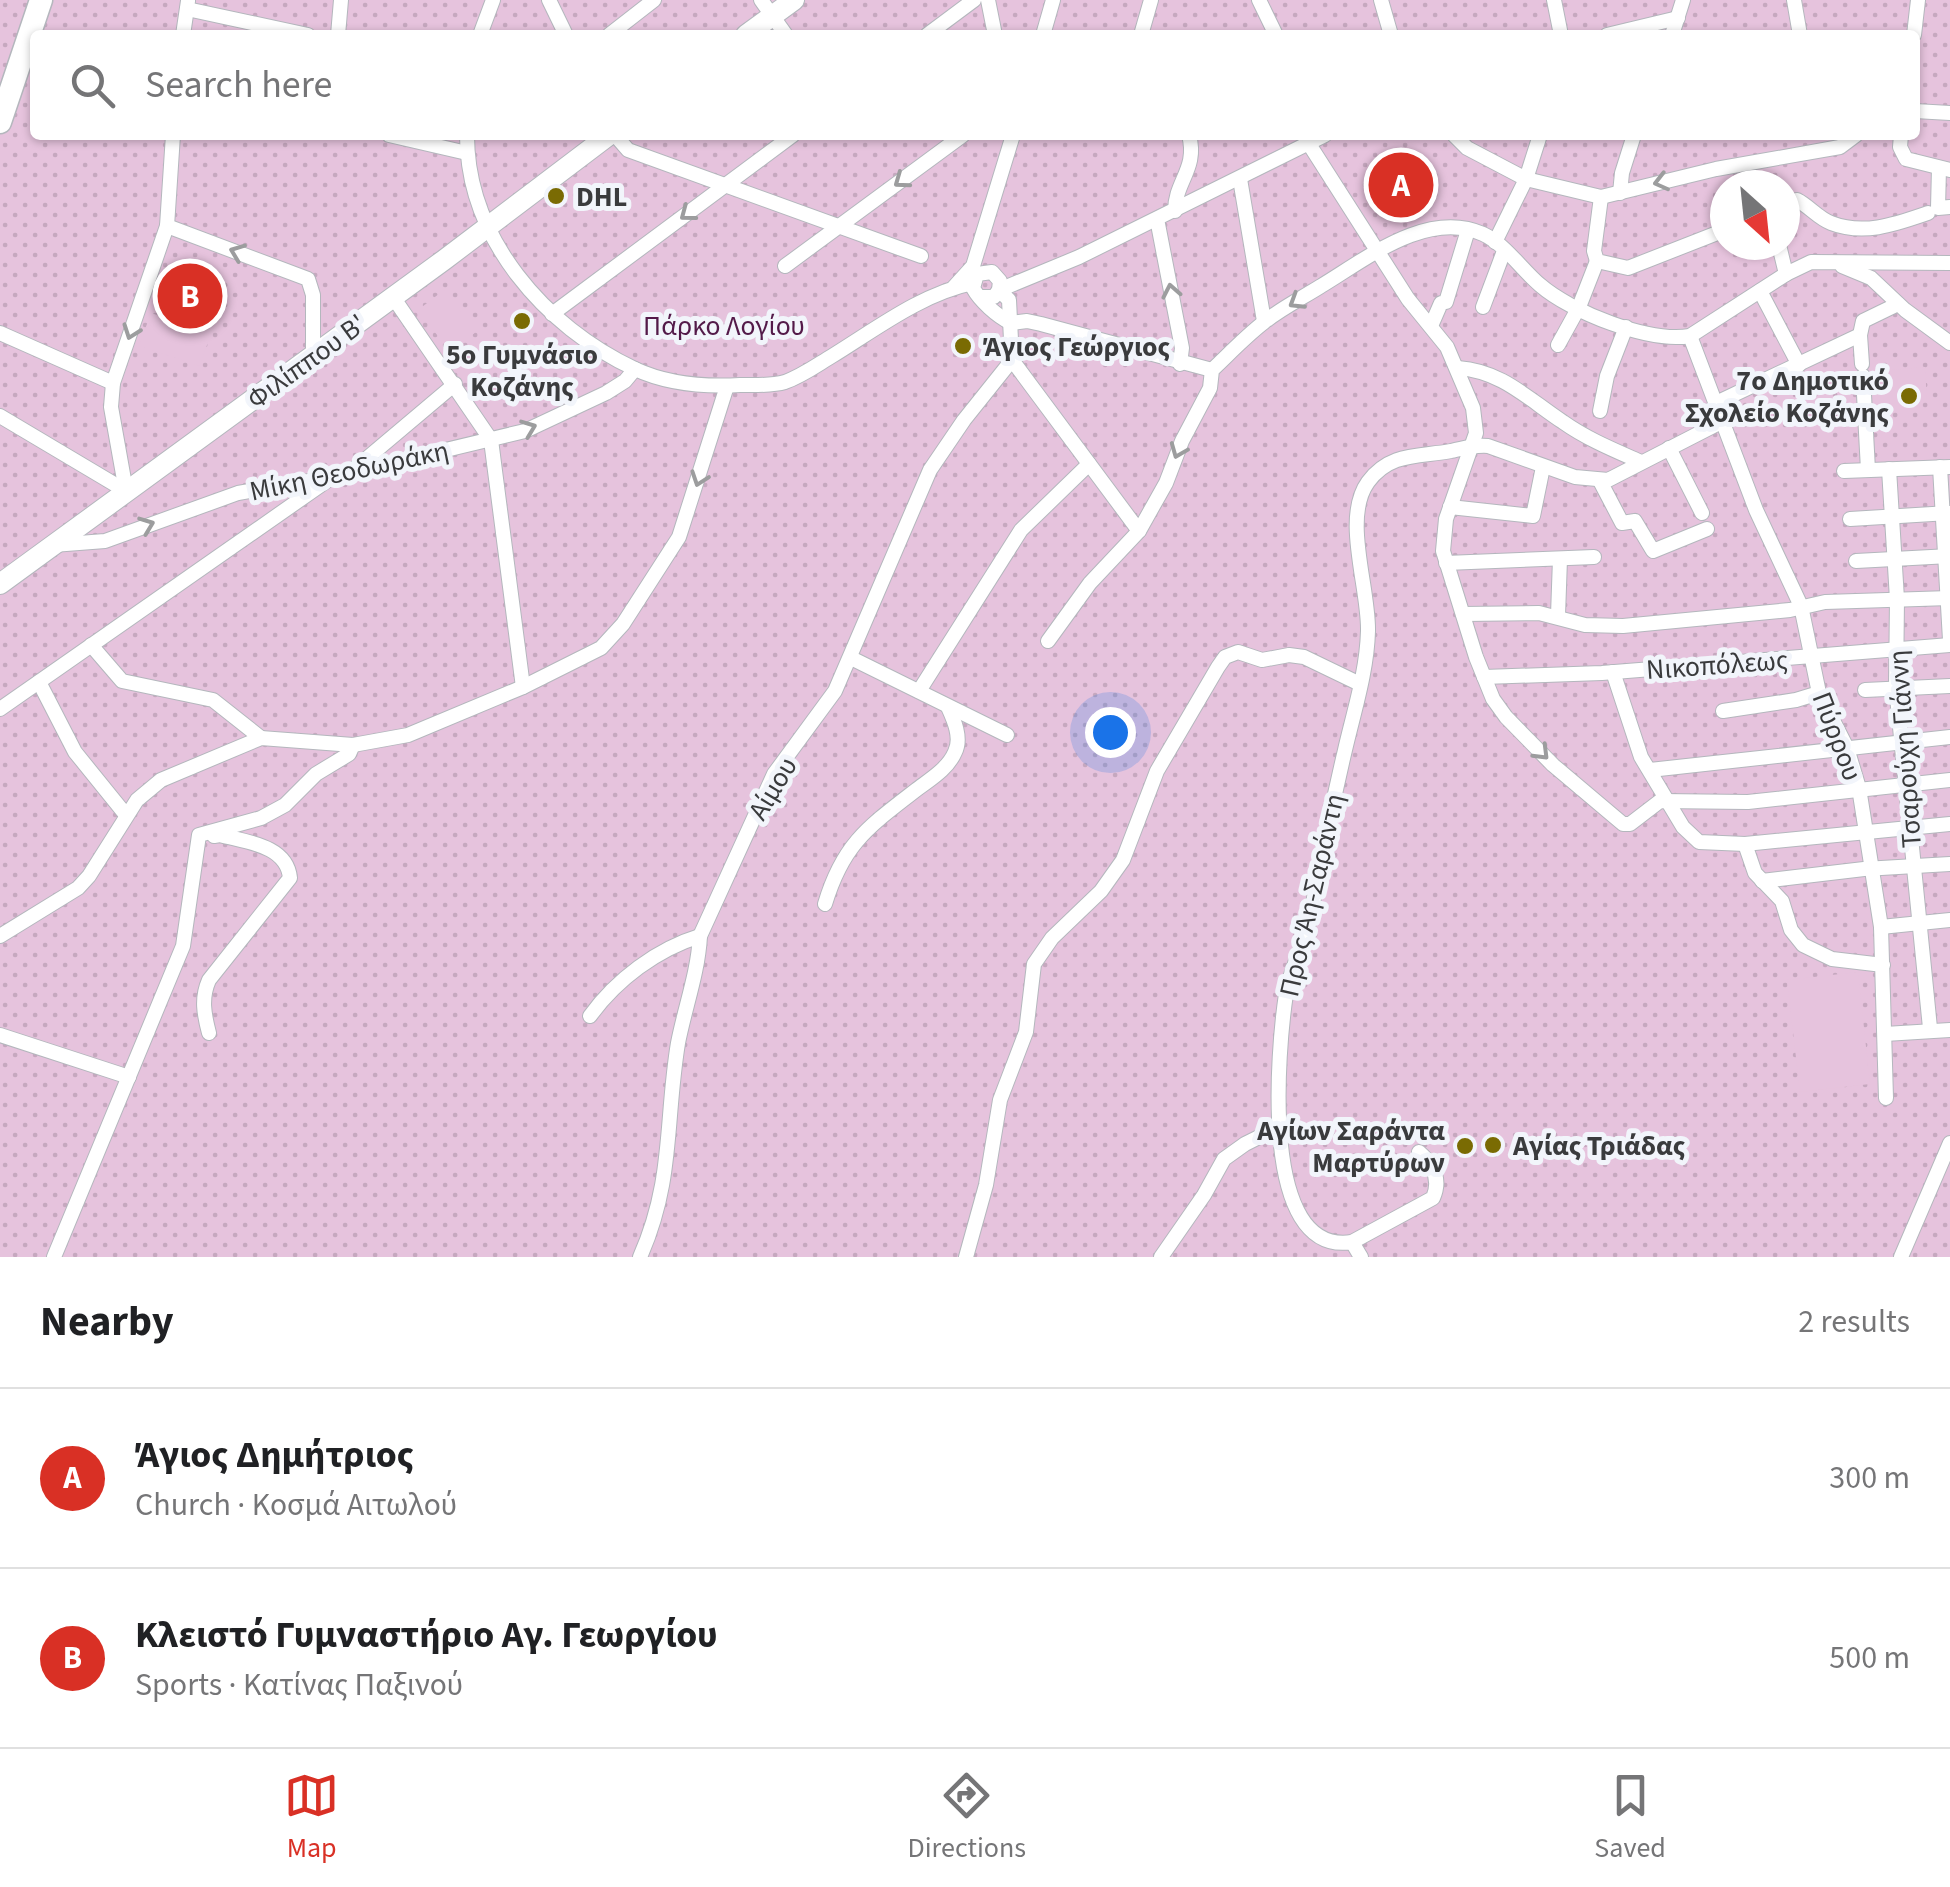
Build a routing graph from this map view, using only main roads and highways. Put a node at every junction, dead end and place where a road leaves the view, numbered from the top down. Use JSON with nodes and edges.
{"nodes":[{"id":1,"x":25,"y":0,"type":"edge"},
{"id":2,"x":41,"y":0,"type":"edge"},
{"id":3,"x":794,"y":0,"type":"edge"},
{"id":4,"x":767,"y":8,"type":"edge"},
{"id":5,"x":30,"y":30,"type":"edge"},
{"id":6,"x":750,"y":30,"type":"edge"},
{"id":7,"x":24,"y":48,"type":"edge"},
{"id":8,"x":0,"y":79,"type":"edge"},
{"id":9,"x":0,"y":122,"type":"edge"},
{"id":10,"x":605,"y":140,"type":"edge"},
{"id":11,"x":0,"y":584,"type":"edge"}],
"edges":[{"from":1,"to":7,"type":"main road"},
{"from":2,"to":5,"type":"main road"},
{"from":3,"to":4,"type":"main road"},
{"from":4,"to":6,"type":"main road"},
{"from":7,"to":8,"type":"main road"},
{"from":7,"to":9,"type":"main road"},
{"from":10,"to":11,"type":"main road","name":"Φιλίππου Β'"}]}
